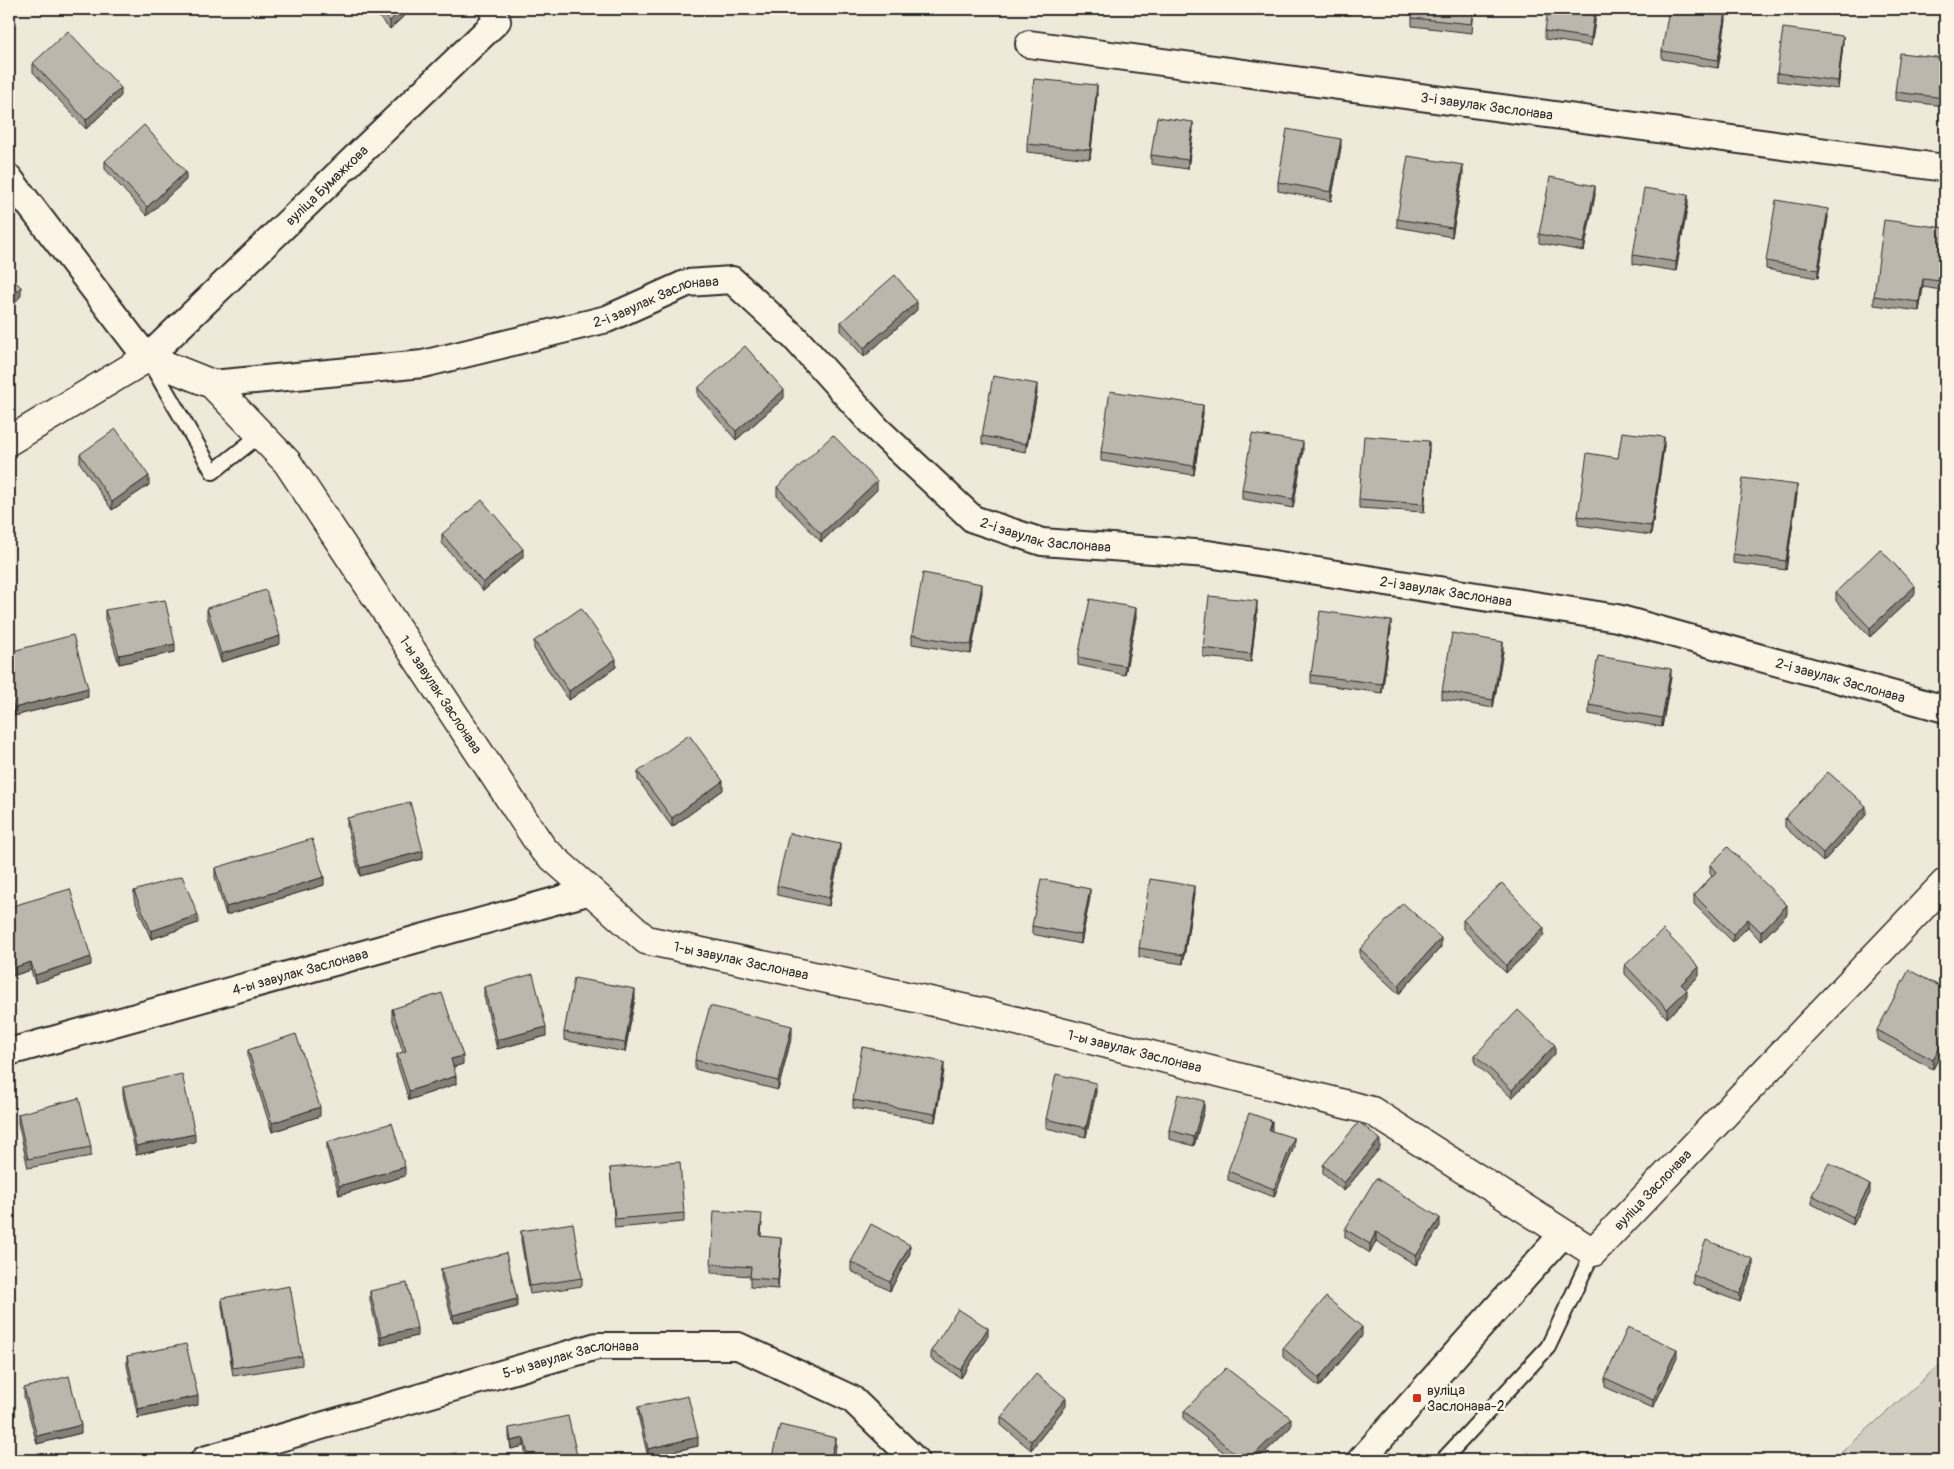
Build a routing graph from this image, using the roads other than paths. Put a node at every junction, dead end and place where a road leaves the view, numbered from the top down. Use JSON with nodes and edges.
{"nodes":[{"id":1,"x":492,"y":9,"type":"edge"},
{"id":2,"x":1029,"y":44,"type":"dead end"},
{"id":3,"x":1945,"y":168,"type":"edge"},
{"id":4,"x":9,"y":178,"type":"edge"},
{"id":5,"x":147,"y":358,"type":"junction"},
{"id":6,"x":212,"y":384,"type":"junction"},
{"id":7,"x":261,"y":434,"type":"junction"},
{"id":8,"x":9,"y":441,"type":"edge"},
{"id":9,"x":1945,"y":709,"type":"edge"},
{"id":10,"x":1945,"y":883,"type":"edge"},
{"id":11,"x":591,"y":891,"type":"junction"},
{"id":12,"x":9,"y":1052,"type":"edge"},
{"id":13,"x":1564,"y":1234,"type":"junction"},
{"id":14,"x":1593,"y":1252,"type":"junction"},
{"id":15,"x":204,"y":1460,"type":"edge"},
{"id":16,"x":915,"y":1460,"type":"edge"},
{"id":17,"x":1361,"y":1460,"type":"edge"},
{"id":18,"x":1443,"y":1460,"type":"edge"}],
"edges":[{"from":1,"to":5,"type":"street","name":"вуліца Бумажкова"},
{"from":2,"to":3,"type":"street","name":"3-і завулак Заслонава"},
{"from":4,"to":5,"type":"street"},
{"from":5,"to":6,"type":"street","name":"1-ы завулак Заслонава"},
{"from":5,"to":7,"type":"lane"},
{"from":5,"to":8,"type":"street","name":"вуліца Бумажкова"},
{"from":6,"to":7,"type":"street","name":"1-ы завулак Заслонава"},
{"from":6,"to":9,"type":"street","name":"2-і завулак Заслонава"},
{"from":7,"to":11,"type":"street","name":"1-ы завулак Заслонава"},
{"from":10,"to":14,"type":"street","name":"вуліца Заслонава"},
{"from":11,"to":12,"type":"street","name":"4-ы завулак Заслонава"},
{"from":11,"to":13,"type":"street","name":"1-ы завулак Заслонава"},
{"from":13,"to":14,"type":"street"},
{"from":13,"to":17,"type":"street"},
{"from":14,"to":18,"type":"lane"},
{"from":15,"to":16,"type":"street","name":"5-ы завулак Заслонава"}]}
